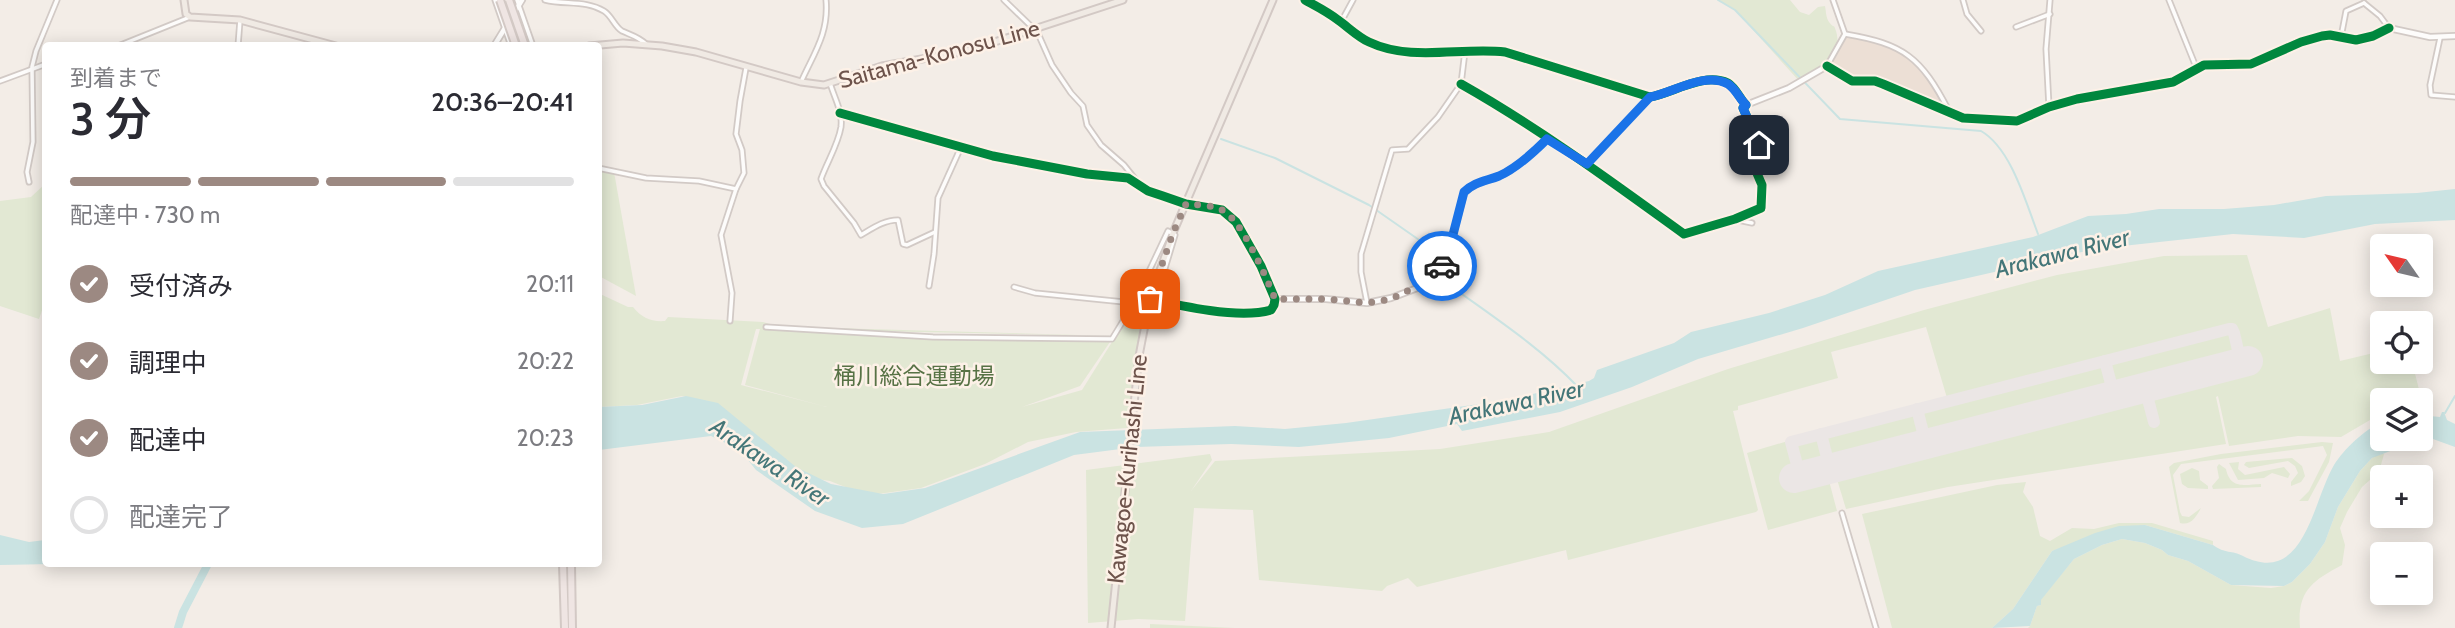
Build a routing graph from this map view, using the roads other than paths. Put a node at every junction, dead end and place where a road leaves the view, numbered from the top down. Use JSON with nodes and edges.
{"nodes":[{"id":1,"x":57,"y":0,"type":"edge"},
{"id":2,"x":184,"y":0,"type":"edge"},
{"id":3,"x":498,"y":0,"type":"edge"},
{"id":4,"x":509,"y":0,"type":"edge"},
{"id":5,"x":545,"y":0,"type":"edge"},
{"id":6,"x":826,"y":0,"type":"edge"},
{"id":7,"x":1004,"y":0,"type":"edge"},
{"id":8,"x":1123,"y":0,"type":"edge"},
{"id":9,"x":1273,"y":0,"type":"edge"},
{"id":10,"x":1305,"y":0,"type":"edge"},
{"id":11,"x":1353,"y":0,"type":"edge"},
{"id":12,"x":1833,"y":0,"type":"edge"},
{"id":13,"x":1964,"y":0,"type":"edge"},
{"id":14,"x":2050,"y":0,"type":"edge"},
{"id":15,"x":2169,"y":0,"type":"edge"},
{"id":16,"x":581,"y":1,"type":"edge"},
{"id":17,"x":519,"y":2,"type":"edge"},
{"id":18,"x":2364,"y":2,"type":"edge"},
{"id":19,"x":2050,"y":14,"type":"junction"},
{"id":20,"x":190,"y":17,"type":"junction"},
{"id":21,"x":240,"y":19,"type":"junction"},
{"id":22,"x":1341,"y":22,"type":"junction"},
{"id":23,"x":505,"y":27,"type":"junction"},
{"id":24,"x":2016,"y":27,"type":"dead end"},
{"id":25,"x":2389,"y":28,"type":"junction"},
{"id":26,"x":1035,"y":29,"type":"junction"},
{"id":27,"x":1981,"y":31,"type":"dead end"},
{"id":28,"x":1845,"y":34,"type":"junction"},
{"id":29,"x":2455,"y":36,"type":"edge"},
{"id":30,"x":2341,"y":37,"type":"junction"},
{"id":31,"x":2440,"y":38,"type":"junction"},
{"id":32,"x":128,"y":42,"type":"edge"},
{"id":33,"x":238,"y":42,"type":"edge"},
{"id":34,"x":322,"y":42,"type":"edge"},
{"id":35,"x":496,"y":42,"type":"edge"},
{"id":36,"x":509,"y":42,"type":"edge"},
{"id":37,"x":514,"y":42,"type":"edge"},
{"id":38,"x":524,"y":42,"type":"edge"},
{"id":39,"x":532,"y":42,"type":"edge"},
{"id":40,"x":646,"y":44,"type":"junction"},
{"id":41,"x":602,"y":45,"type":"edge"},
{"id":42,"x":1465,"y":50,"type":"junction"},
{"id":43,"x":42,"y":65,"type":"edge"},
{"id":44,"x":1827,"y":66,"type":"junction"},
{"id":45,"x":2196,"y":67,"type":"junction"},
{"id":46,"x":32,"y":68,"type":"junction"},
{"id":47,"x":747,"y":68,"type":"junction"},
{"id":48,"x":0,"y":81,"type":"edge"},
{"id":49,"x":801,"y":82,"type":"junction"},
{"id":50,"x":830,"y":83,"type":"junction"},
{"id":51,"x":1461,"y":84,"type":"junction"},
{"id":52,"x":1650,"y":97,"type":"junction"},
{"id":53,"x":2455,"y":97,"type":"edge"},
{"id":54,"x":1746,"y":105,"type":"junction"},
{"id":55,"x":2049,"y":107,"type":"junction"},
{"id":56,"x":1949,"y":112,"type":"junction"},
{"id":57,"x":840,"y":113,"type":"junction"},
{"id":58,"x":1547,"y":139,"type":"junction"},
{"id":59,"x":961,"y":147,"type":"junction"},
{"id":60,"x":1587,"y":164,"type":"junction"},
{"id":61,"x":602,"y":169,"type":"edge"},
{"id":62,"x":29,"y":182,"type":"dead end"},
{"id":63,"x":1136,"y":182,"type":"junction"},
{"id":64,"x":736,"y":188,"type":"junction"},
{"id":65,"x":1186,"y":204,"type":"junction"},
{"id":66,"x":1735,"y":219,"type":"junction"},
{"id":67,"x":1752,"y":223,"type":"dead end"},
{"id":68,"x":935,"y":232,"type":"junction"},
{"id":69,"x":1173,"y":233,"type":"junction"},
{"id":70,"x":1163,"y":275,"type":"dead end"},
{"id":71,"x":929,"y":286,"type":"dead end"},
{"id":72,"x":1014,"y":287,"type":"dead end"},
{"id":73,"x":1138,"y":296,"type":"junction"},
{"id":74,"x":1147,"y":298,"type":"dead end"},
{"id":75,"x":1154,"y":299,"type":"dead end"},
{"id":76,"x":1275,"y":299,"type":"junction"},
{"id":77,"x":1134,"y":303,"type":"junction"},
{"id":78,"x":1367,"y":303,"type":"junction"},
{"id":79,"x":730,"y":321,"type":"dead end"},
{"id":80,"x":766,"y":327,"type":"dead end"},
{"id":81,"x":1842,"y":513,"type":"dead end"},
{"id":82,"x":564,"y":567,"type":"edge"},
{"id":83,"x":571,"y":567,"type":"edge"},
{"id":84,"x":565,"y":628,"type":"edge"},
{"id":85,"x":572,"y":628,"type":"edge"},
{"id":86,"x":1111,"y":628,"type":"edge"},
{"id":87,"x":1876,"y":628,"type":"edge"}],
"edges":[{"from":1,"to":46,"type":"street"},
{"from":2,"to":20,"type":"main road"},
{"from":3,"to":23,"type":"street"},
{"from":3,"to":37,"type":"highway","bridge":true},
{"from":4,"to":38,"type":"highway","bridge":true},
{"from":5,"to":16,"type":"street"},
{"from":6,"to":49,"type":"street"},
{"from":7,"to":26,"type":"street"},
{"from":8,"to":26,"type":"main road","name":"Saitama-Konosu Line"},
{"from":9,"to":65,"type":"main road","name":"Kawagoe-Kurihashi Line"},
{"from":10,"to":22,"type":"street"},
{"from":11,"to":22,"type":"street"},
{"from":12,"to":28,"type":"street"},
{"from":13,"to":27,"type":"street"},
{"from":14,"to":19,"type":"street"},
{"from":15,"to":45,"type":"street"},
{"from":16,"to":40,"type":"street"},
{"from":17,"to":23,"type":"street"},
{"from":17,"to":39,"type":"street"},
{"from":18,"to":25,"type":"street"},
{"from":18,"to":30,"type":"street"},
{"from":19,"to":24,"type":"street"},
{"from":19,"to":55,"type":"street"},
{"from":20,"to":21,"type":"main road"},
{"from":20,"to":32,"type":"street"},
{"from":21,"to":33,"type":"street"},
{"from":21,"to":34,"type":"main road"},
{"from":22,"to":42,"type":"street"},
{"from":23,"to":35,"type":"street"},
{"from":23,"to":36,"type":"street"},
{"from":25,"to":30,"type":"street"},
{"from":25,"to":31,"type":"street"},
{"from":26,"to":50,"type":"main road","name":"Saitama-Konosu Line"},
{"from":26,"to":63,"type":"street"},
{"from":28,"to":44,"type":"street"},
{"from":28,"to":56,"type":"street"},
{"from":29,"to":31,"type":"street"},
{"from":30,"to":45,"type":"street"},
{"from":31,"to":53,"type":"street"},
{"from":40,"to":41,"type":"main road","name":"Saitama-Konosu Line"},
{"from":40,"to":47,"type":"main road","name":"Saitama-Konosu Line"},
{"from":42,"to":51,"type":"street"},
{"from":42,"to":52,"type":"street"},
{"from":43,"to":46,"type":"street"},
{"from":44,"to":54,"type":"street"},
{"from":44,"to":56,"type":"street"},
{"from":45,"to":55,"type":"street"},
{"from":46,"to":48,"type":"street"},
{"from":46,"to":62,"type":"street"},
{"from":47,"to":49,"type":"main road","name":"Saitama-Konosu Line"},
{"from":47,"to":64,"type":"street"},
{"from":49,"to":50,"type":"main road","name":"Saitama-Konosu Line"},
{"from":50,"to":57,"type":"street"},
{"from":51,"to":58,"type":"street"},
{"from":51,"to":78,"type":"street"},
{"from":52,"to":54,"type":"street"},
{"from":52,"to":60,"type":"street"},
{"from":54,"to":66,"type":"street"},
{"from":55,"to":56,"type":"street"},
{"from":57,"to":59,"type":"street"},
{"from":57,"to":68,"type":"street"},
{"from":58,"to":60,"type":"street"},
{"from":58,"to":78,"type":"street"},
{"from":59,"to":63,"type":"street"},
{"from":59,"to":68,"type":"street"},
{"from":60,"to":66,"type":"street"},
{"from":61,"to":64,"type":"street"},
{"from":63,"to":65,"type":"street"},
{"from":64,"to":79,"type":"street"},
{"from":65,"to":69,"type":"main road","name":"Kawagoe-Kurihashi Line"},
{"from":65,"to":76,"type":"street"},
{"from":66,"to":67,"type":"street"},
{"from":68,"to":71,"type":"street"},
{"from":69,"to":70,"type":"street"},
{"from":69,"to":73,"type":"street"},
{"from":69,"to":86,"type":"main road","name":"Kawagoe-Kurihashi Line"},
{"from":72,"to":77,"type":"street"},
{"from":73,"to":74,"type":"street"},
{"from":73,"to":77,"type":"street"},
{"from":75,"to":76,"type":"street"},
{"from":76,"to":78,"type":"street"},
{"from":77,"to":80,"type":"street"},
{"from":81,"to":87,"type":"street"},
{"from":82,"to":84,"type":"highway"},
{"from":83,"to":85,"type":"highway"}]}
